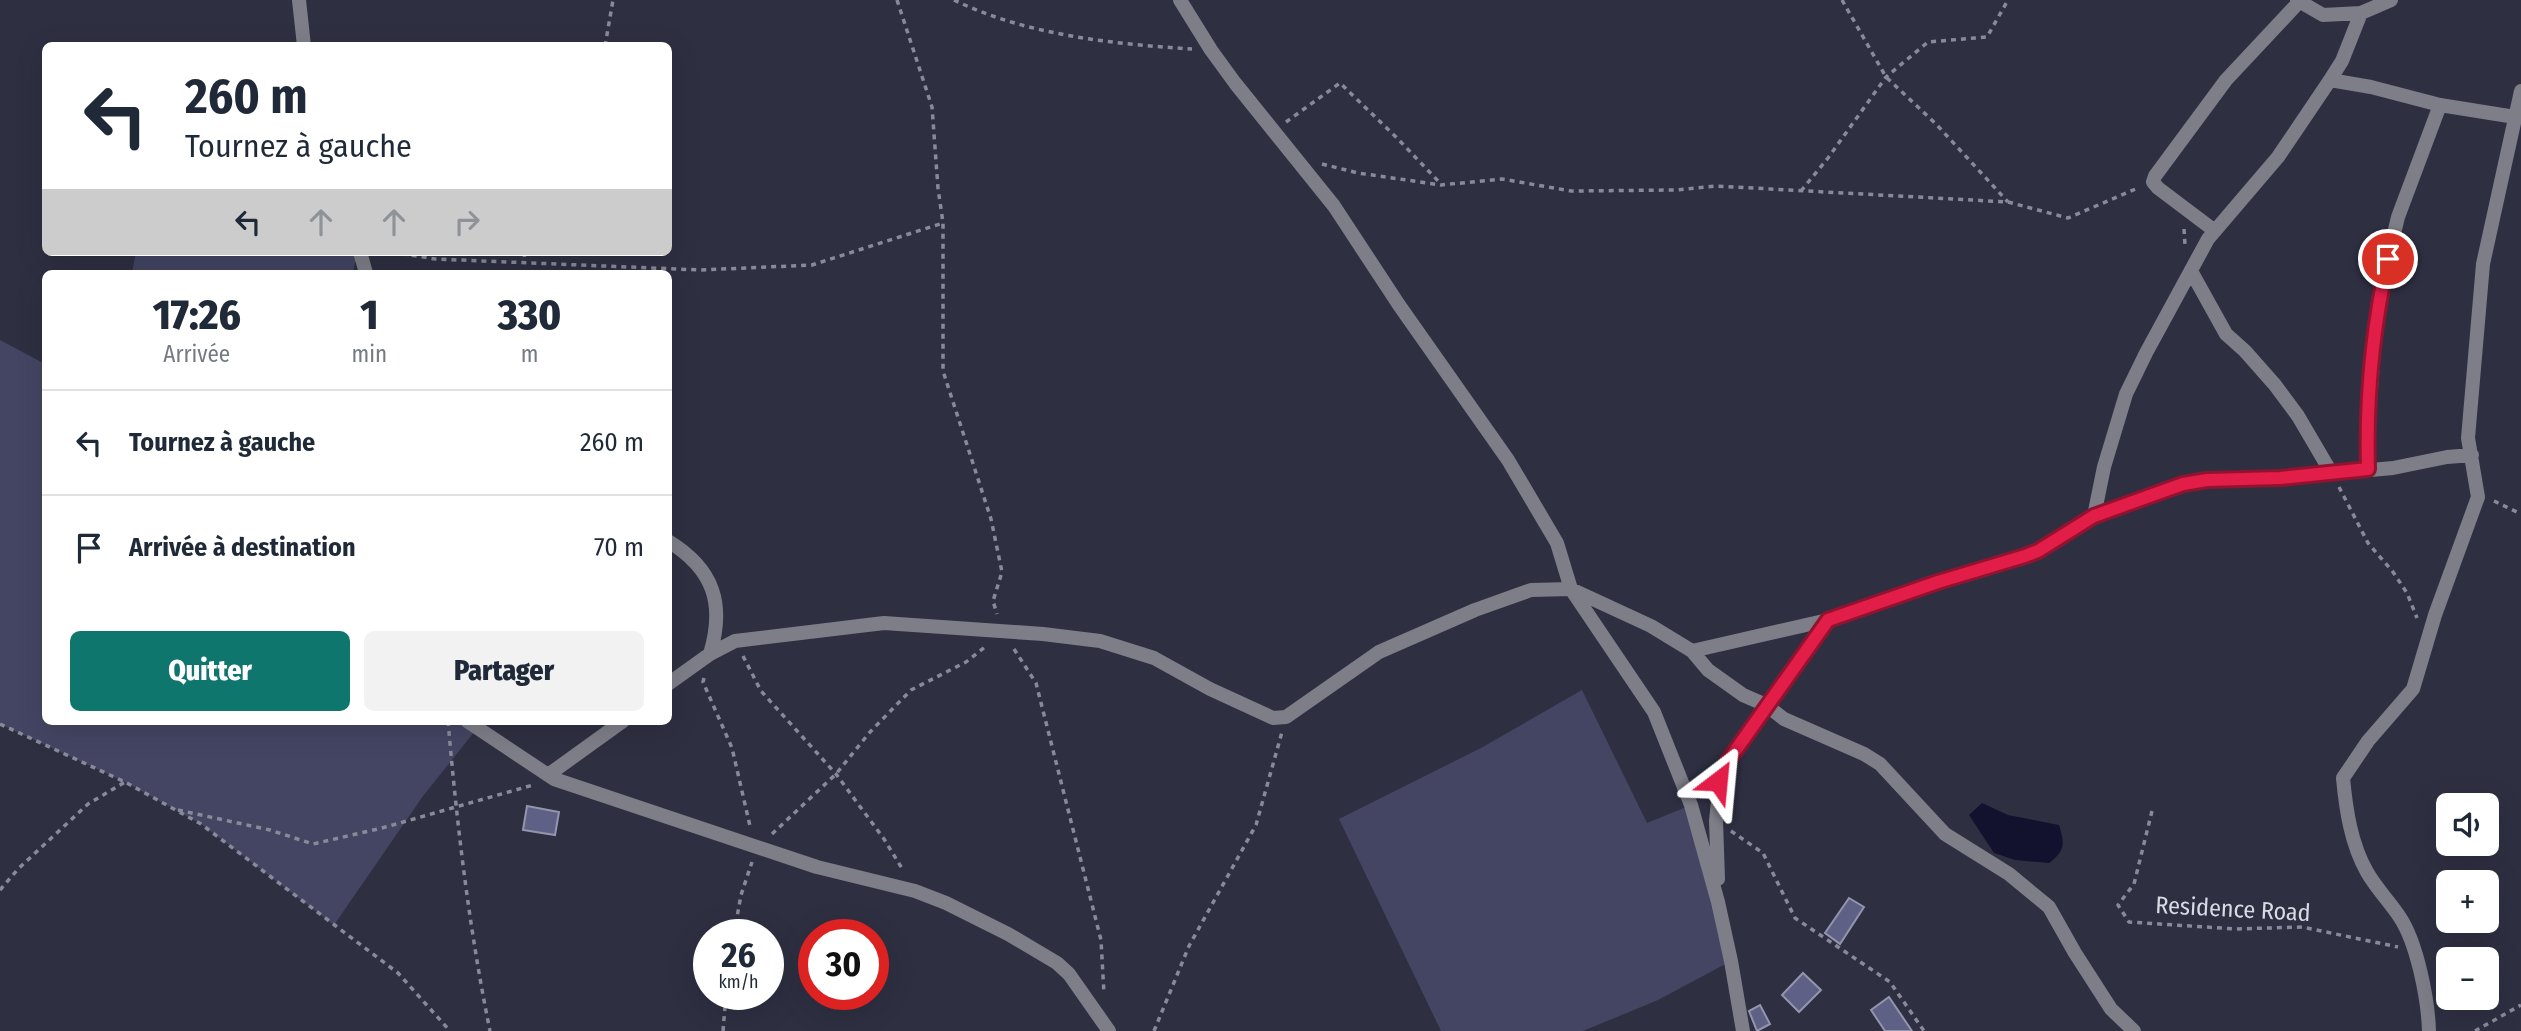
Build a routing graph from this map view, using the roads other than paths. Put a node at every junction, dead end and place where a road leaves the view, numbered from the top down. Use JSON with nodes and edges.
{"nodes":[{"id":1,"x":299,"y":0,"type":"edge"},
{"id":2,"x":1180,"y":0,"type":"edge"},
{"id":3,"x":2391,"y":0,"type":"edge"},
{"id":4,"x":2298,"y":1,"type":"edge"},
{"id":5,"x":2361,"y":13,"type":"junction"},
{"id":6,"x":304,"y":42,"type":"edge"},
{"id":7,"x":2330,"y":80,"type":"junction"},
{"id":8,"x":2521,"y":91,"type":"edge"},
{"id":9,"x":2440,"y":105,"type":"junction"},
{"id":10,"x":2515,"y":117,"type":"junction"},
{"id":11,"x":2215,"y":231,"type":"junction"},
{"id":12,"x":2191,"y":271,"type":"junction"},
{"id":13,"x":2473,"y":455,"type":"junction"},
{"id":14,"x":2368,"y":469,"type":"junction"},
{"id":15,"x":2332,"y":474,"type":"junction"},
{"id":16,"x":2094,"y":516,"type":"junction"},
{"id":17,"x":672,"y":543,"type":"edge"},
{"id":18,"x":1571,"y":589,"type":"junction"},
{"id":19,"x":1828,"y":620,"type":"junction"},
{"id":20,"x":1692,"y":651,"type":"junction"},
{"id":21,"x":710,"y":654,"type":"junction"},
{"id":22,"x":672,"y":681,"type":"edge"},
{"id":23,"x":1766,"y":705,"type":"junction"},
{"id":24,"x":473,"y":725,"type":"edge"},
{"id":25,"x":617,"y":725,"type":"edge"},
{"id":26,"x":548,"y":775,"type":"junction"},
{"id":27,"x":1718,"y":902,"type":"junction"},
{"id":28,"x":1108,"y":1028,"type":"edge"},
{"id":29,"x":1742,"y":1031,"type":"edge"},
{"id":30,"x":2134,"y":1031,"type":"edge"},
{"id":31,"x":2429,"y":1031,"type":"edge"}],
"edges":[{"from":1,"to":6,"type":"street"},
{"from":2,"to":18,"type":"street"},
{"from":3,"to":5,"type":"street"},
{"from":4,"to":5,"type":"street"},
{"from":4,"to":11,"type":"street"},
{"from":5,"to":7,"type":"street"},
{"from":7,"to":9,"type":"street"},
{"from":7,"to":11,"type":"street"},
{"from":8,"to":10,"type":"street"},
{"from":9,"to":10,"type":"street"},
{"from":9,"to":14,"type":"street"},
{"from":10,"to":13,"type":"street"},
{"from":11,"to":12,"type":"street"},
{"from":12,"to":15,"type":"street"},
{"from":12,"to":16,"type":"street"},
{"from":13,"to":14,"type":"street"},
{"from":13,"to":31,"type":"street"},
{"from":14,"to":15,"type":"street"},
{"from":15,"to":16,"type":"street"},
{"from":16,"to":19,"type":"street"},
{"from":17,"to":21,"type":"street"},
{"from":18,"to":20,"type":"street"},
{"from":18,"to":21,"type":"street"},
{"from":18,"to":27,"type":"street"},
{"from":19,"to":20,"type":"street"},
{"from":19,"to":23,"type":"street"},
{"from":20,"to":23,"type":"street"},
{"from":21,"to":22,"type":"street"},
{"from":23,"to":27,"type":"street"},
{"from":23,"to":30,"type":"street"},
{"from":24,"to":26,"type":"street"},
{"from":25,"to":26,"type":"street"},
{"from":26,"to":28,"type":"street"},
{"from":27,"to":29,"type":"street"}]}
